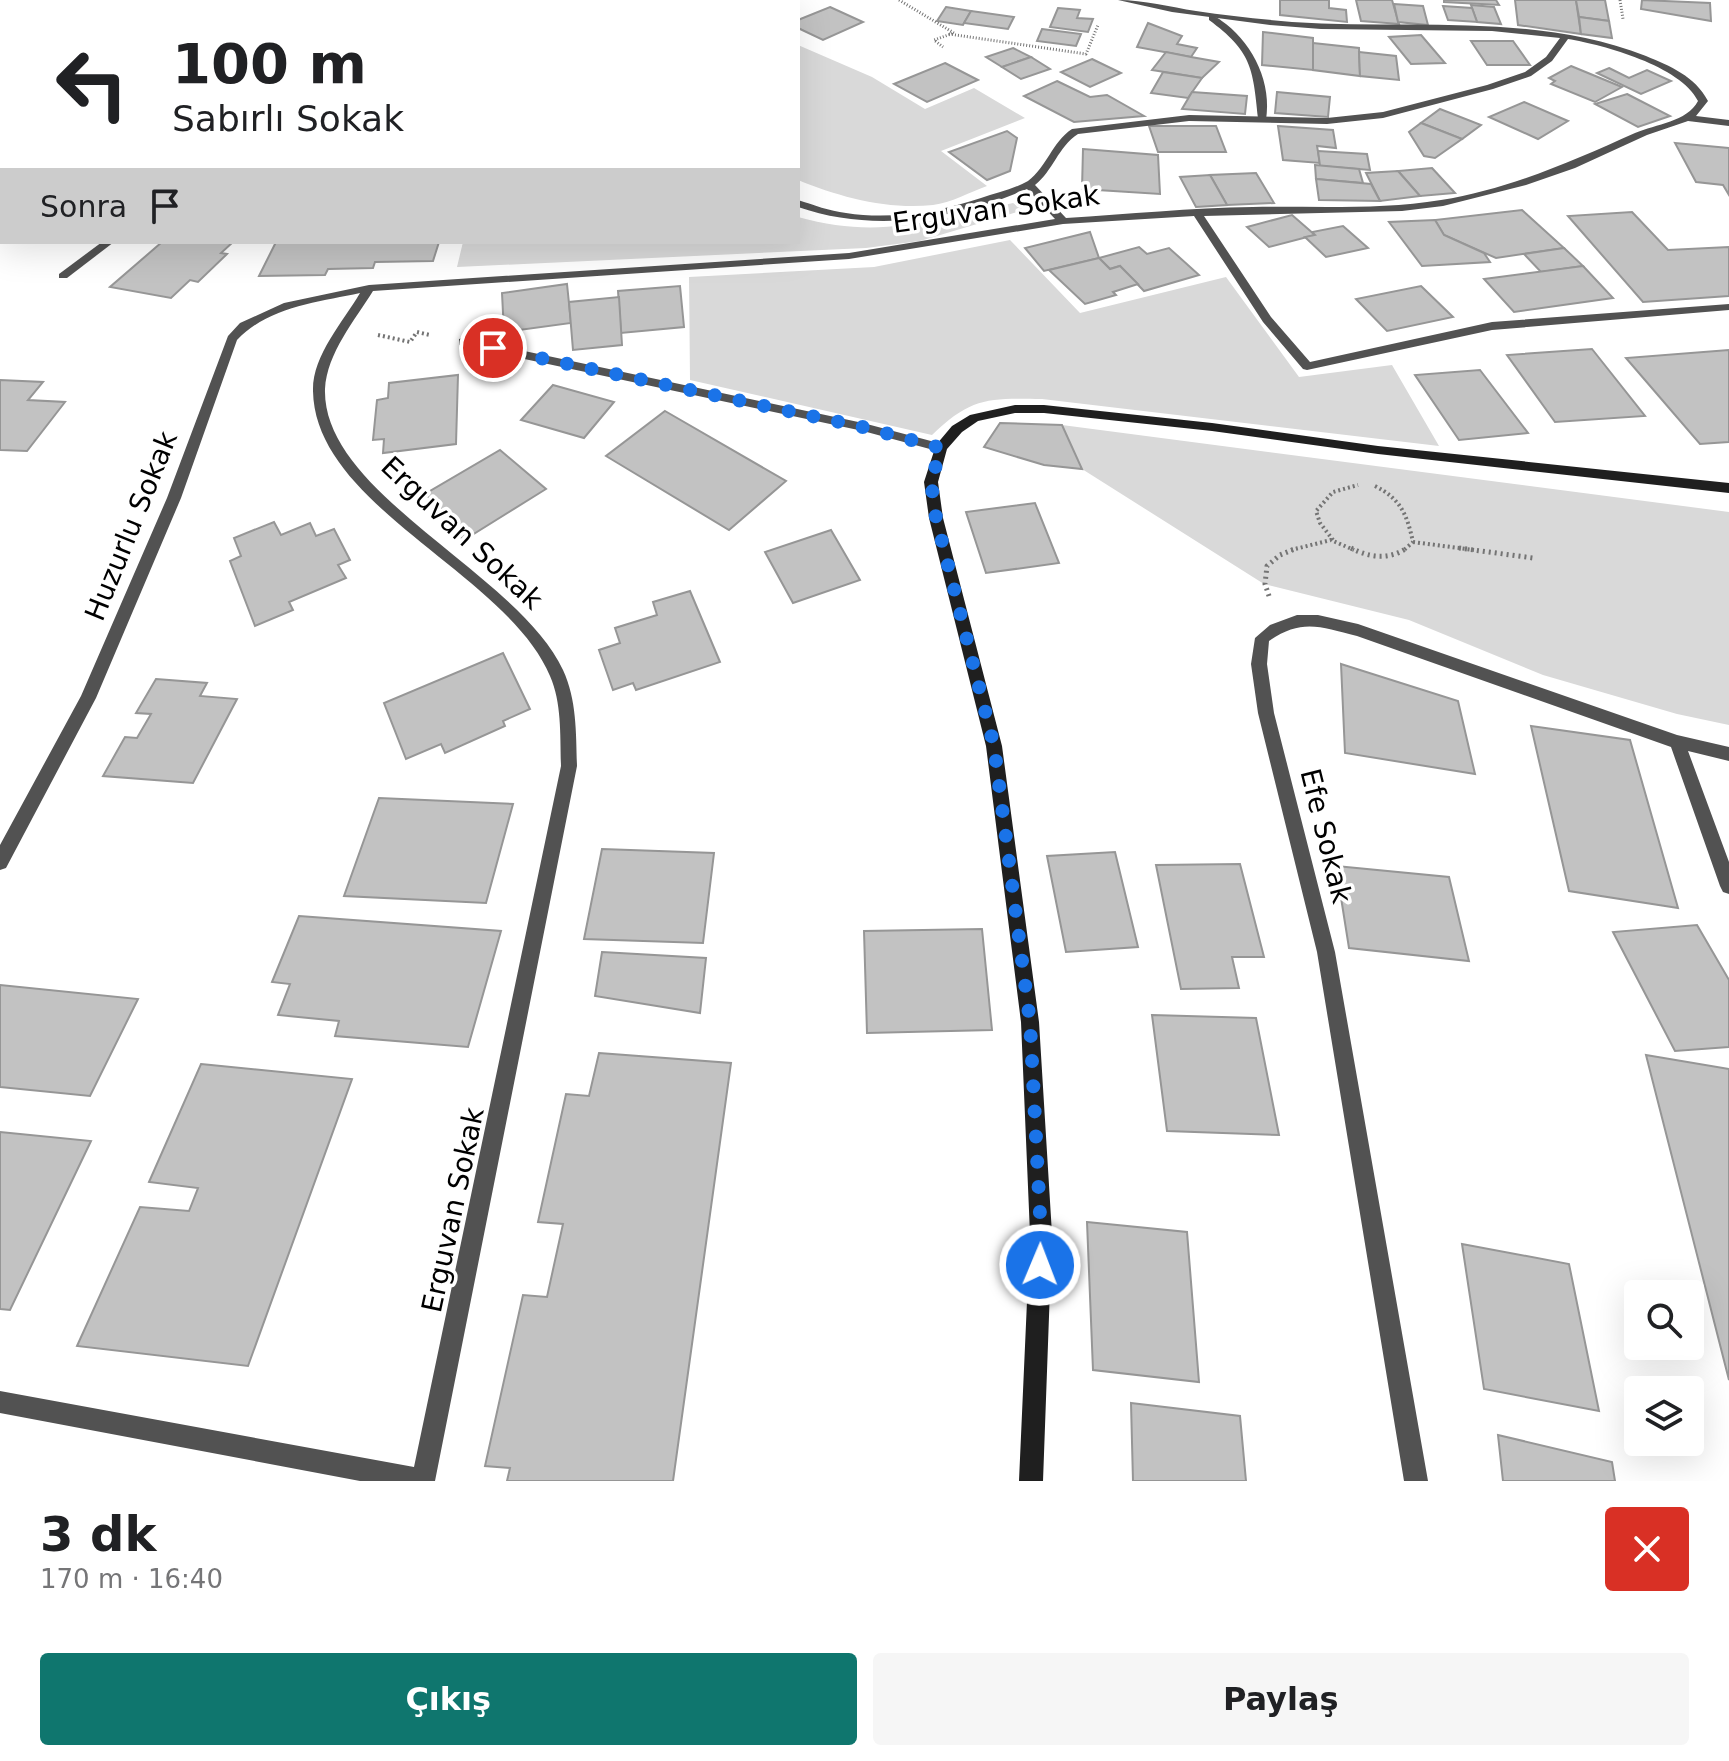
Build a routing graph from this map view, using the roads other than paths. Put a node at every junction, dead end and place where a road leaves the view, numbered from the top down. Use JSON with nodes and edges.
{"nodes":[{"id":1,"x":1122,"y":0,"type":"edge"},
{"id":2,"x":1212,"y":18,"type":"junction"},
{"id":3,"x":1566,"y":36,"type":"junction"},
{"id":4,"x":1263,"y":118,"type":"junction"},
{"id":5,"x":1687,"y":118,"type":"junction"},
{"id":6,"x":1729,"y":123,"type":"edge"},
{"id":7,"x":1028,"y":184,"type":"junction"},
{"id":8,"x":800,"y":204,"type":"edge"},
{"id":9,"x":1198,"y":214,"type":"junction"},
{"id":10,"x":1063,"y":221,"type":"junction"},
{"id":11,"x":106,"y":244,"type":"edge"},
{"id":12,"x":63,"y":276,"type":"dead end"},
{"id":13,"x":369,"y":288,"type":"junction"},
{"id":14,"x":1729,"y":307,"type":"edge"},
{"id":15,"x":463,"y":342,"type":"road end"},
{"id":16,"x":941,"y":448,"type":"junction"},
{"id":17,"x":1729,"y":488,"type":"edge"},
{"id":18,"x":1677,"y":742,"type":"junction"},
{"id":19,"x":1729,"y":754,"type":"edge"},
{"id":20,"x":0,"y":862,"type":"edge"},
{"id":21,"x":1729,"y":886,"type":"edge"},
{"id":22,"x":0,"y":1402,"type":"edge"},
{"id":23,"x":423,"y":1481,"type":"edge"},
{"id":24,"x":1031,"y":1481,"type":"edge"},
{"id":25,"x":1416,"y":1481,"type":"edge"}],
"edges":[{"from":1,"to":2,"type":"street"},
{"from":2,"to":3,"type":"street"},
{"from":2,"to":4,"type":"street"},
{"from":3,"to":4,"type":"street"},
{"from":3,"to":5,"type":"street"},
{"from":4,"to":7,"type":"street"},
{"from":5,"to":6,"type":"street"},
{"from":5,"to":9,"type":"street","name":"Erguvan Sokak"},
{"from":7,"to":8,"type":"street"},
{"from":7,"to":10,"type":"street"},
{"from":9,"to":10,"type":"street","name":"Erguvan Sokak"},
{"from":9,"to":14,"type":"street"},
{"from":10,"to":13,"type":"street","name":"Erguvan Sokak"},
{"from":11,"to":12,"type":"street"},
{"from":13,"to":20,"type":"street","name":"Huzurlu Sokak"},
{"from":13,"to":23,"type":"street","name":"Erguvan Sokak"},
{"from":15,"to":16,"type":"street"},
{"from":16,"to":17,"type":"main road"},
{"from":16,"to":24,"type":"main road"},
{"from":18,"to":19,"type":"street"},
{"from":18,"to":21,"type":"street"},
{"from":18,"to":25,"type":"street","name":"Efe Sokak"},
{"from":22,"to":23,"type":"street"}]}
